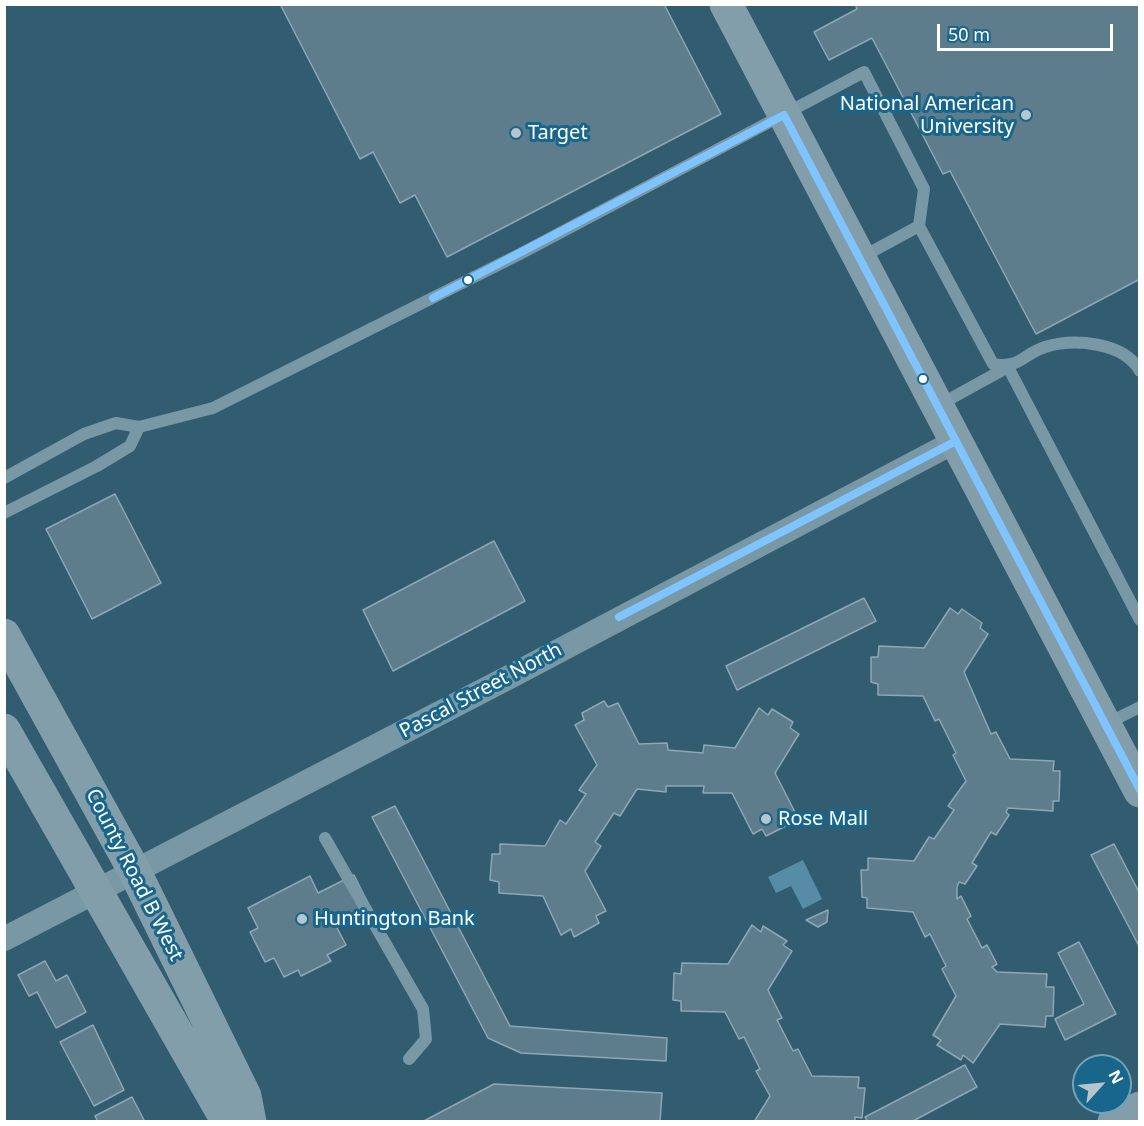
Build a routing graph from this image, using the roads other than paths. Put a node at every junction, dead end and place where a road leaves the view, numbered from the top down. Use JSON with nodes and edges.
{"nodes":[{"id":1,"x":726,"y":4,"type":"edge"},
{"id":2,"x":784,"y":115,"type":"junction"},
{"id":3,"x":919,"y":226,"type":"junction"},
{"id":4,"x":859,"y":258,"type":"junction"},
{"id":5,"x":1008,"y":367,"type":"junction"},
{"id":6,"x":1140,"y":371,"type":"edge"},
{"id":7,"x":938,"y":405,"type":"junction"},
{"id":8,"x":139,"y":427,"type":"junction"},
{"id":9,"x":956,"y":441,"type":"junction"},
{"id":10,"x":4,"y":478,"type":"edge"},
{"id":11,"x":4,"y":513,"type":"edge"},
{"id":12,"x":1140,"y":620,"type":"edge"},
{"id":13,"x":4,"y":635,"type":"edge"},
{"id":14,"x":1140,"y":707,"type":"edge"},
{"id":15,"x":1105,"y":725,"type":"junction"},
{"id":16,"x":4,"y":730,"type":"edge"},
{"id":17,"x":1140,"y":791,"type":"edge"},
{"id":18,"x":325,"y":838,"type":"dead end"},
{"id":19,"x":135,"y":872,"type":"junction"},
{"id":20,"x":97,"y":892,"type":"junction"},
{"id":21,"x":4,"y":939,"type":"edge"},
{"id":22,"x":409,"y":1059,"type":"dead end"},
{"id":23,"x":1140,"y":1108,"type":"edge"},
{"id":24,"x":232,"y":1122,"type":"edge"},
{"id":25,"x":250,"y":1122,"type":"edge"},
{"id":26,"x":1114,"y":1122,"type":"edge"}],
"edges":[{"from":1,"to":2,"type":"street"},
{"from":2,"to":3,"type":"lane"},
{"from":2,"to":4,"type":"street"},
{"from":2,"to":8,"type":"lane"},
{"from":3,"to":4,"type":"lane"},
{"from":3,"to":5,"type":"lane"},
{"from":4,"to":7,"type":"street"},
{"from":5,"to":6,"type":"lane"},
{"from":5,"to":7,"type":"lane"},
{"from":5,"to":12,"type":"lane"},
{"from":7,"to":9,"type":"street"},
{"from":8,"to":10,"type":"lane"},
{"from":8,"to":11,"type":"lane"},
{"from":9,"to":15,"type":"street"},
{"from":9,"to":19,"type":"street","name":"Pascal Street North"},
{"from":13,"to":19,"type":"street","name":"County Road B West"},
{"from":14,"to":15,"type":"lane"},
{"from":15,"to":17,"type":"street"},
{"from":16,"to":20,"type":"street","name":"County Road B West"},
{"from":18,"to":22,"type":"lane"},
{"from":19,"to":20,"type":"street","name":"Pascal Street North"},
{"from":19,"to":25,"type":"street","name":"County Road B West"},
{"from":20,"to":21,"type":"street","name":"Pascal Street North"},
{"from":20,"to":24,"type":"street","name":"County Road B West"},
{"from":23,"to":26,"type":"street"}]}
